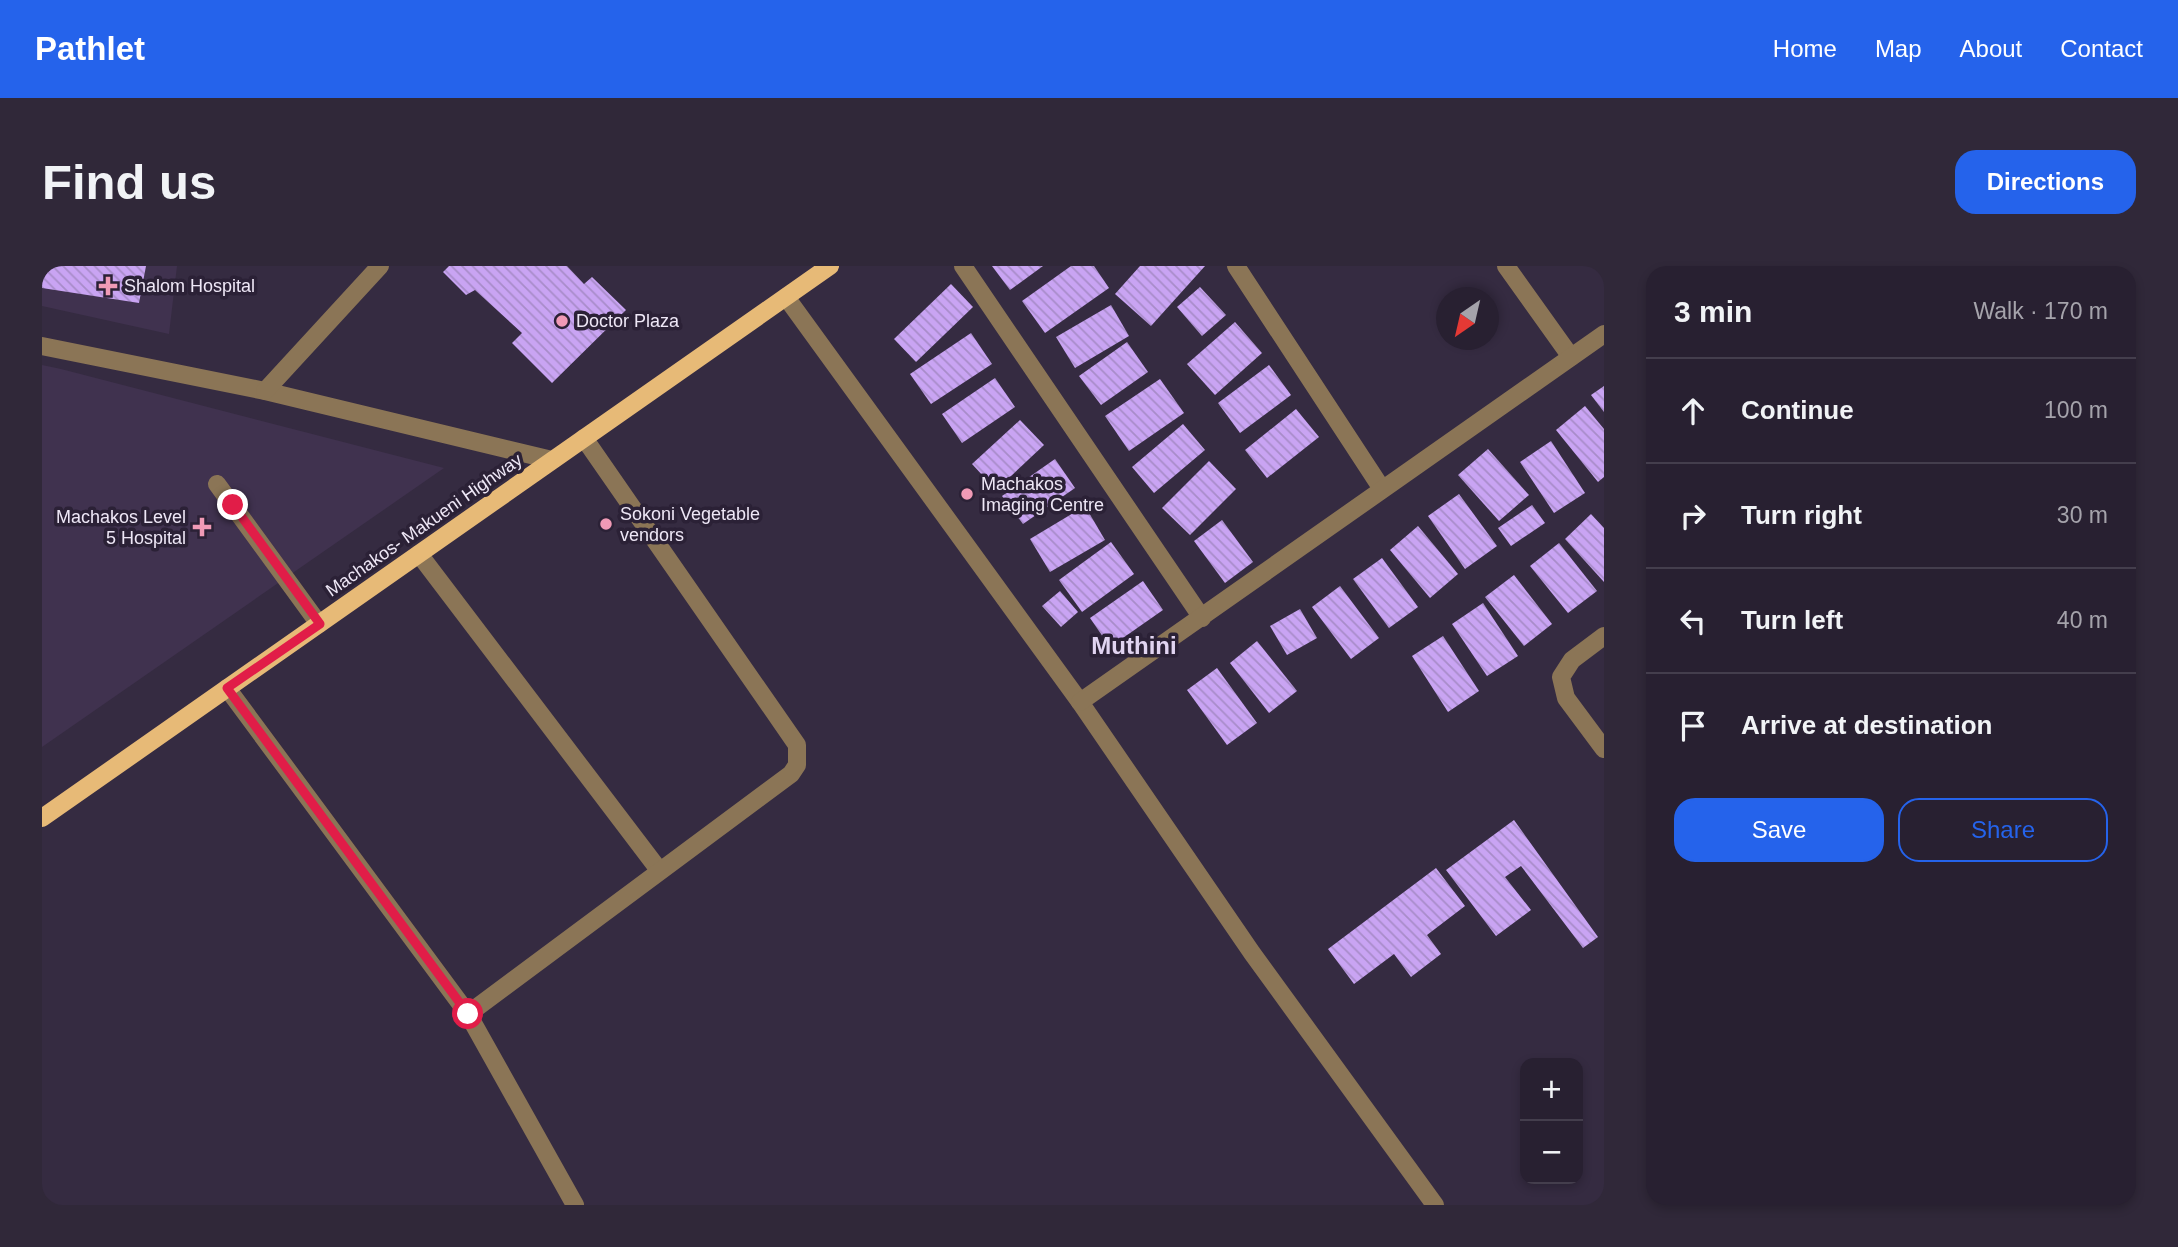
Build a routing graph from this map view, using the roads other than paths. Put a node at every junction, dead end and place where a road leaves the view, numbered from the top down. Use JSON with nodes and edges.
{"nodes":[{"id":1,"x":380,"y":266,"type":"edge"},
{"id":2,"x":830,"y":266,"type":"edge"},
{"id":3,"x":963,"y":266,"type":"edge"},
{"id":4,"x":1236,"y":266,"type":"edge"},
{"id":5,"x":1506,"y":266,"type":"edge"},
{"id":6,"x":786,"y":297,"type":"junction"},
{"id":7,"x":1604,"y":334,"type":"edge"},
{"id":8,"x":42,"y":346,"type":"edge"},
{"id":9,"x":1572,"y":357,"type":"junction"},
{"id":10,"x":265,"y":391,"type":"junction"},
{"id":11,"x":584,"y":438,"type":"junction"},
{"id":12,"x":552,"y":460,"type":"junction"},
{"id":13,"x":217,"y":484,"type":"dead end"},
{"id":14,"x":1382,"y":489,"type":"junction"},
{"id":15,"x":419,"y":554,"type":"junction"},
{"id":16,"x":1202,"y":618,"type":"junction"},
{"id":17,"x":320,"y":624,"type":"junction"},
{"id":18,"x":1604,"y":636,"type":"edge"},
{"id":19,"x":227,"y":688,"type":"junction"},
{"id":20,"x":1080,"y":702,"type":"junction"},
{"id":21,"x":1604,"y":749,"type":"edge"},
{"id":22,"x":42,"y":818,"type":"edge"},
{"id":23,"x":659,"y":870,"type":"junction"},
{"id":24,"x":468,"y":1014,"type":"junction"},
{"id":25,"x":575,"y":1205,"type":"edge"},
{"id":26,"x":1435,"y":1205,"type":"edge"}],
"edges":[{"from":1,"to":10,"type":"street"},
{"from":2,"to":6,"type":"main road","name":"Machakos- Makueni Highway"},
{"from":3,"to":16,"type":"street"},
{"from":4,"to":14,"type":"street"},
{"from":5,"to":9,"type":"street"},
{"from":6,"to":11,"type":"main road","name":"Machakos- Makueni Highway"},
{"from":6,"to":20,"type":"street"},
{"from":7,"to":9,"type":"street"},
{"from":8,"to":10,"type":"street"},
{"from":9,"to":14,"type":"street"},
{"from":10,"to":12,"type":"street"},
{"from":11,"to":12,"type":"main road","name":"Machakos- Makueni Highway"},
{"from":11,"to":23,"type":"street"},
{"from":12,"to":15,"type":"main road","name":"Machakos- Makueni Highway"},
{"from":13,"to":17,"type":"street"},
{"from":14,"to":16,"type":"street"},
{"from":15,"to":17,"type":"main road","name":"Machakos- Makueni Highway"},
{"from":15,"to":23,"type":"street"},
{"from":16,"to":20,"type":"street"},
{"from":17,"to":19,"type":"main road","name":"Machakos- Makueni Highway"},
{"from":18,"to":21,"type":"street"},
{"from":19,"to":22,"type":"main road","name":"Machakos- Makueni Highway"},
{"from":19,"to":24,"type":"street"},
{"from":20,"to":26,"type":"street"},
{"from":23,"to":24,"type":"street"},
{"from":24,"to":25,"type":"street"}]}
